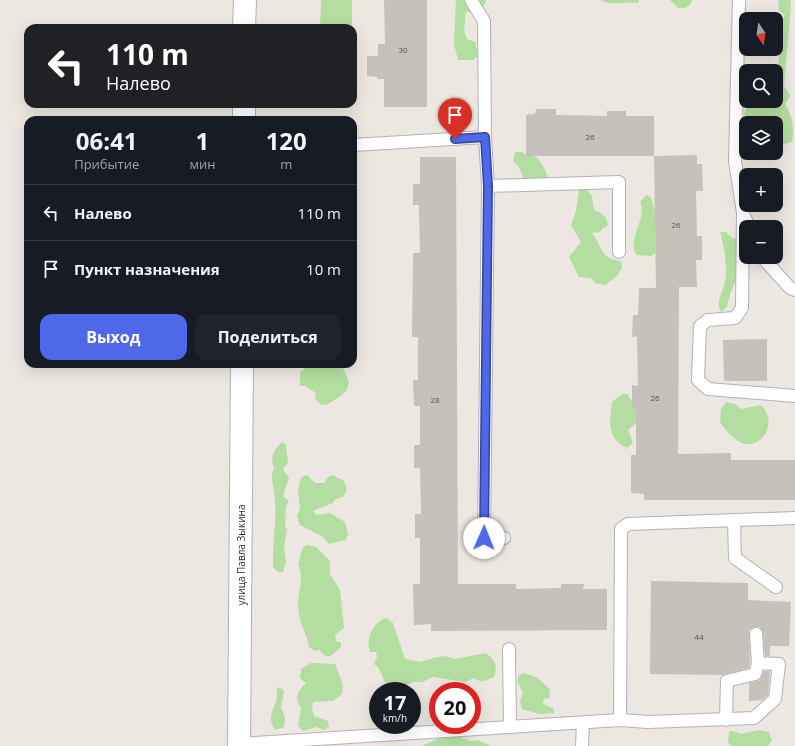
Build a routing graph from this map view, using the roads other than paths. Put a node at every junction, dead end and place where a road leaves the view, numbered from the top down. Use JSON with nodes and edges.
{"nodes":[{"id":1,"x":244,"y":0,"type":"edge"},
{"id":2,"x":472,"y":0,"type":"edge"},
{"id":3,"x":739,"y":0,"type":"edge"},
{"id":4,"x":244,"y":24,"type":"edge"},
{"id":5,"x":485,"y":137,"type":"junction"},
{"id":6,"x":357,"y":145,"type":"edge"},
{"id":7,"x":488,"y":186,"type":"junction"},
{"id":8,"x":743,"y":213,"type":"junction"},
{"id":9,"x":746,"y":220,"type":"edge"},
{"id":10,"x":619,"y":252,"type":"dead end"},
{"id":11,"x":768,"y":264,"type":"edge"},
{"id":12,"x":795,"y":290,"type":"edge"},
{"id":13,"x":242,"y":368,"type":"edge"},
{"id":14,"x":795,"y":396,"type":"edge"},
{"id":15,"x":795,"y":518,"type":"edge"},
{"id":16,"x":734,"y":520,"type":"junction"},
{"id":17,"x":504,"y":538,"type":"dead end"},
{"id":18,"x":776,"y":587,"type":"dead end"},
{"id":19,"x":756,"y":634,"type":"dead end"},
{"id":20,"x":509,"y":649,"type":"dead end"},
{"id":21,"x":758,"y":663,"type":"junction"},
{"id":22,"x":620,"y":720,"type":"junction"},
{"id":23,"x":726,"y":720,"type":"junction"},
{"id":24,"x":583,"y":723,"type":"junction"},
{"id":25,"x":510,"y":727,"type":"junction"},
{"id":26,"x":239,"y":745,"type":"edge"},
{"id":27,"x":582,"y":746,"type":"edge"}],
"edges":[{"from":1,"to":4,"type":"main road"},
{"from":2,"to":5,"type":"lane"},
{"from":3,"to":8,"type":"lane"},
{"from":5,"to":6,"type":"lane"},
{"from":5,"to":7,"type":"lane"},
{"from":7,"to":10,"type":"lane"},
{"from":7,"to":17,"type":"lane"},
{"from":8,"to":9,"type":"lane"},
{"from":8,"to":14,"type":"lane"},
{"from":11,"to":12,"type":"lane"},
{"from":13,"to":26,"type":"main road","name":"улица Павла Зыкина"},
{"from":15,"to":16,"type":"lane"},
{"from":16,"to":18,"type":"lane"},
{"from":16,"to":22,"type":"lane"},
{"from":19,"to":21,"type":"lane"},
{"from":20,"to":25,"type":"lane"},
{"from":21,"to":23,"type":"lane"},
{"from":21,"to":23,"type":"lane"},
{"from":22,"to":23,"type":"lane"},
{"from":22,"to":24,"type":"lane"},
{"from":24,"to":25,"type":"lane"},
{"from":24,"to":27,"type":"lane"},
{"from":25,"to":26,"type":"lane"}]}
